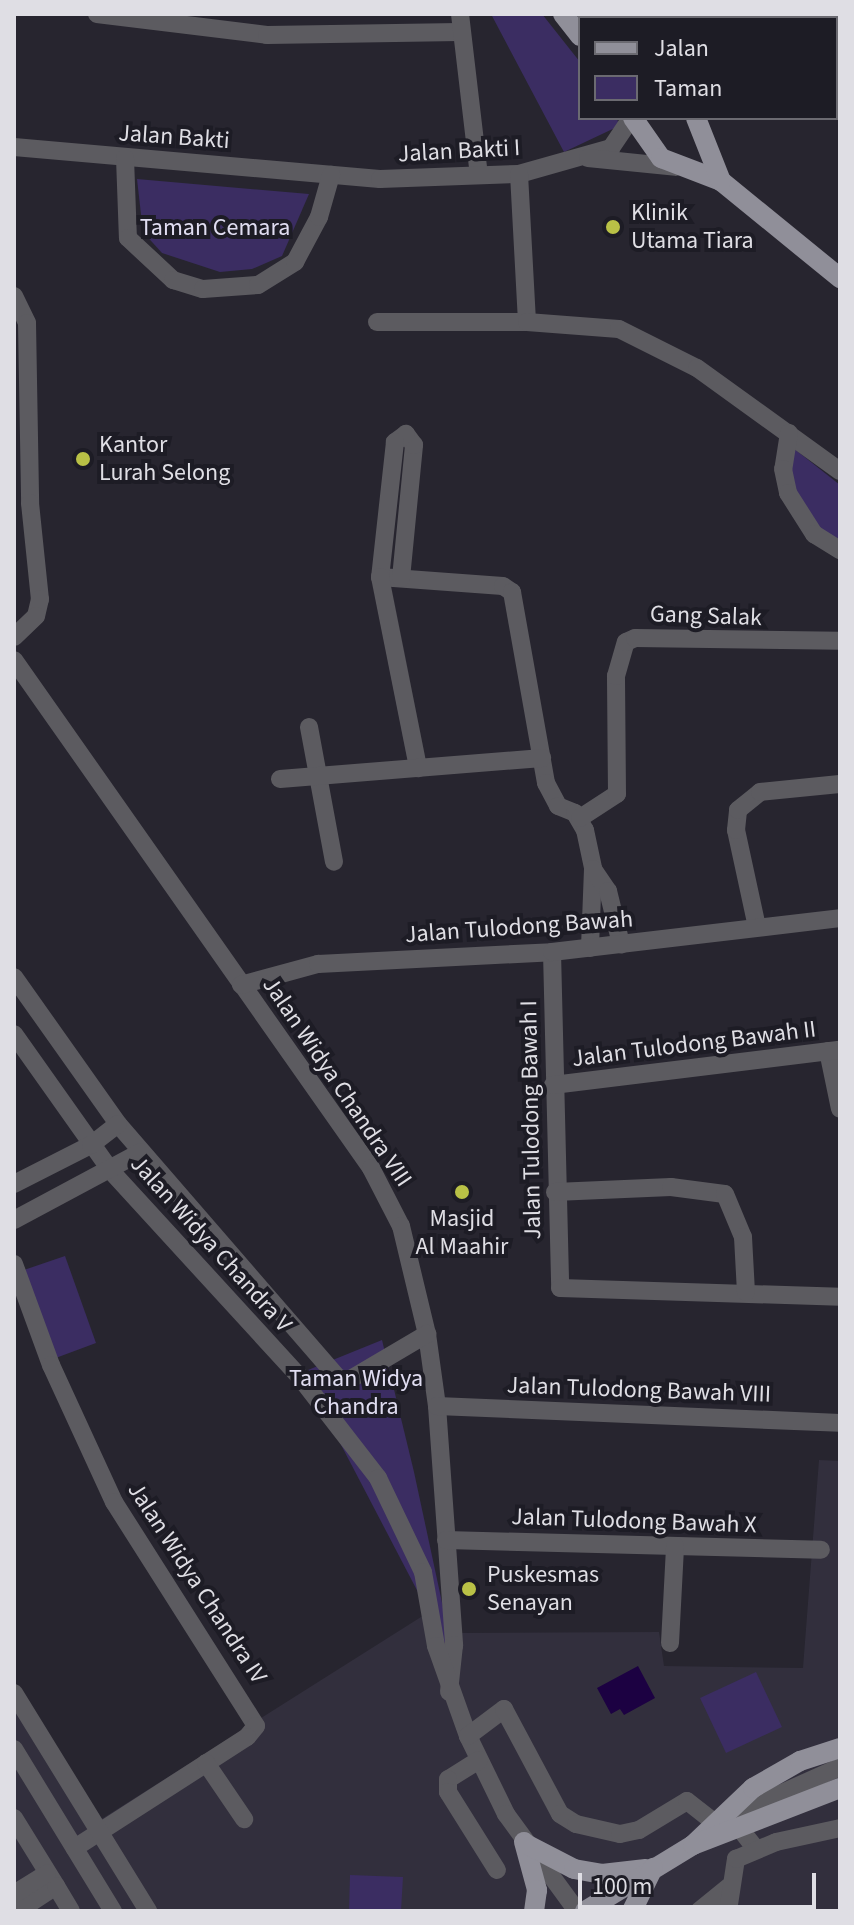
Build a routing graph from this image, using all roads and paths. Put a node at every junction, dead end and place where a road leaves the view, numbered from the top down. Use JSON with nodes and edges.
{"nodes":[{"id":1,"x":97,"y":14,"type":"edge"},
{"id":2,"x":460,"y":23,"type":"edge"},
{"id":3,"x":631,"y":120,"type":"edge"},
{"id":4,"x":633,"y":120,"type":"edge"},
{"id":5,"x":697,"y":120,"type":"edge"},
{"id":6,"x":14,"y":147,"type":"edge"},
{"id":7,"x":125,"y":158,"type":"junction"},
{"id":8,"x":588,"y":158,"type":"junction"},
{"id":9,"x":676,"y":167,"type":"junction"},
{"id":10,"x":519,"y":174,"type":"junction"},
{"id":11,"x":331,"y":175,"type":"junction"},
{"id":12,"x":479,"y":175,"type":"junction"},
{"id":13,"x":721,"y":181,"type":"junction"},
{"id":14,"x":840,"y":278,"type":"edge"},
{"id":15,"x":14,"y":296,"type":"edge"},
{"id":16,"x":377,"y":322,"type":"dead end"},
{"id":17,"x":527,"y":322,"type":"junction"},
{"id":18,"x":789,"y":433,"type":"junction"},
{"id":19,"x":840,"y":471,"type":"edge"},
{"id":20,"x":840,"y":550,"type":"edge"},
{"id":21,"x":380,"y":577,"type":"junction"},
{"id":22,"x":401,"y":578,"type":"junction"},
{"id":23,"x":14,"y":637,"type":"edge"},
{"id":24,"x":840,"y":641,"type":"edge"},
{"id":25,"x":14,"y":660,"type":"edge"},
{"id":26,"x":309,"y":727,"type":"dead end"},
{"id":27,"x":542,"y":758,"type":"junction"},
{"id":28,"x":418,"y":768,"type":"junction"},
{"id":29,"x":318,"y":776,"type":"junction"},
{"id":30,"x":280,"y":779,"type":"dead end"},
{"id":31,"x":840,"y":784,"type":"edge"},
{"id":32,"x":580,"y":818,"type":"junction"},
{"id":33,"x":334,"y":862,"type":"dead end"},
{"id":34,"x":593,"y":869,"type":"junction"},
{"id":35,"x":840,"y":918,"type":"edge"},
{"id":36,"x":757,"y":927,"type":"junction"},
{"id":37,"x":621,"y":944,"type":"junction"},
{"id":38,"x":590,"y":948,"type":"junction"},
{"id":39,"x":552,"y":952,"type":"junction"},
{"id":40,"x":286,"y":972,"type":"junction"},
{"id":41,"x":14,"y":977,"type":"edge"},
{"id":42,"x":241,"y":985,"type":"junction"},
{"id":43,"x":259,"y":1006,"type":"junction"},
{"id":44,"x":14,"y":1034,"type":"edge"},
{"id":45,"x":834,"y":1050,"type":"edge"},
{"id":46,"x":553,"y":1085,"type":"junction"},
{"id":47,"x":840,"y":1109,"type":"edge"},
{"id":48,"x":118,"y":1124,"type":"junction"},
{"id":49,"x":91,"y":1145,"type":"junction"},
{"id":50,"x":141,"y":1152,"type":"junction"},
{"id":51,"x":111,"y":1171,"type":"junction"},
{"id":52,"x":14,"y":1184,"type":"edge"},
{"id":53,"x":555,"y":1192,"type":"junction"},
{"id":54,"x":14,"y":1220,"type":"edge"},
{"id":55,"x":14,"y":1264,"type":"edge"},
{"id":56,"x":746,"y":1292,"type":"junction"},
{"id":57,"x":840,"y":1297,"type":"edge"},
{"id":58,"x":428,"y":1341,"type":"junction"},
{"id":59,"x":437,"y":1406,"type":"junction"},
{"id":60,"x":840,"y":1423,"type":"edge"},
{"id":61,"x":446,"y":1540,"type":"junction"},
{"id":62,"x":675,"y":1546,"type":"junction"},
{"id":63,"x":821,"y":1550,"type":"dead end"},
{"id":64,"x":449,"y":1599,"type":"junction"},
{"id":65,"x":430,"y":1603,"type":"junction"},
{"id":66,"x":670,"y":1643,"type":"dead end"},
{"id":67,"x":449,"y":1692,"type":"junction"},
{"id":68,"x":14,"y":1693,"type":"edge"},
{"id":69,"x":464,"y":1729,"type":"junction"},
{"id":70,"x":840,"y":1748,"type":"edge"},
{"id":71,"x":14,"y":1749,"type":"edge"},
{"id":72,"x":479,"y":1760,"type":"junction"},
{"id":73,"x":206,"y":1763,"type":"junction"},
{"id":74,"x":840,"y":1767,"type":"edge"},
{"id":75,"x":840,"y":1788,"type":"edge"},
{"id":76,"x":14,"y":1818,"type":"edge"},
{"id":77,"x":244,"y":1819,"type":"dead end"},
{"id":78,"x":727,"y":1825,"type":"junction"},
{"id":79,"x":840,"y":1828,"type":"edge"},
{"id":80,"x":99,"y":1832,"type":"junction"},
{"id":81,"x":525,"y":1843,"type":"junction"},
{"id":82,"x":693,"y":1845,"type":"junction"},
{"id":83,"x":75,"y":1848,"type":"junction"},
{"id":84,"x":756,"y":1849,"type":"junction"},
{"id":85,"x":654,"y":1868,"type":"junction"},
{"id":86,"x":497,"y":1870,"type":"dead end"},
{"id":87,"x":52,"y":1880,"type":"junction"},
{"id":88,"x":729,"y":1887,"type":"junction"},
{"id":89,"x":14,"y":1894,"type":"edge"},
{"id":90,"x":18,"y":1911,"type":"edge"},
{"id":91,"x":71,"y":1911,"type":"edge"},
{"id":92,"x":113,"y":1911,"type":"edge"},
{"id":93,"x":148,"y":1911,"type":"edge"},
{"id":94,"x":534,"y":1911,"type":"edge"},
{"id":95,"x":577,"y":1911,"type":"edge"},
{"id":96,"x":585,"y":1911,"type":"edge"},
{"id":97,"x":632,"y":1911,"type":"edge"},
{"id":98,"x":699,"y":1911,"type":"edge"},
{"id":99,"x":728,"y":1911,"type":"edge"}],
"edges":[{"from":1,"to":2,"type":"street"},
{"from":2,"to":12,"type":"street"},
{"from":3,"to":8,"type":"street","name":"Jalan Bakti I"},
{"from":4,"to":9,"type":"main road"},
{"from":5,"to":13,"type":"main road"},
{"from":6,"to":7,"type":"street","name":"Jalan Bakti"},
{"from":7,"to":11,"type":"street","name":"Jalan Bakti"},
{"from":7,"to":11,"type":"street"},
{"from":8,"to":9,"type":"street","name":"Jalan Bakti I"},
{"from":8,"to":10,"type":"street","name":"Jalan Bakti I"},
{"from":9,"to":13,"type":"main road"},
{"from":10,"to":12,"type":"street","name":"Jalan Bakti I"},
{"from":10,"to":17,"type":"street"},
{"from":11,"to":12,"type":"street","name":"Jalan Bakti I"},
{"from":13,"to":14,"type":"main road"},
{"from":15,"to":23,"type":"street"},
{"from":16,"to":17,"type":"street"},
{"from":17,"to":18,"type":"street"},
{"from":18,"to":19,"type":"street"},
{"from":18,"to":20,"type":"street"},
{"from":21,"to":22,"type":"street"},
{"from":21,"to":22,"type":"street"},
{"from":21,"to":28,"type":"street"},
{"from":22,"to":27,"type":"street"},
{"from":24,"to":32,"type":"street","name":"Gang Salak"},
{"from":25,"to":42,"type":"street","name":"Jalan Widya Chandra VIII"},
{"from":26,"to":29,"type":"street"},
{"from":27,"to":28,"type":"street"},
{"from":27,"to":32,"type":"street"},
{"from":28,"to":29,"type":"street"},
{"from":29,"to":30,"type":"street"},
{"from":29,"to":33,"type":"street"},
{"from":31,"to":36,"type":"street"},
{"from":32,"to":34,"type":"street"},
{"from":34,"to":37,"type":"street"},
{"from":34,"to":38,"type":"street"},
{"from":35,"to":36,"type":"street","name":"Jalan Tulodong Bawah"},
{"from":36,"to":37,"type":"street","name":"Jalan Tulodong Bawah"},
{"from":37,"to":38,"type":"street","name":"Jalan Tulodong Bawah"},
{"from":38,"to":39,"type":"street","name":"Jalan Tulodong Bawah"},
{"from":39,"to":40,"type":"street","name":"Jalan Tulodong Bawah"},
{"from":39,"to":46,"type":"street","name":"Jalan Tulodong Bawah I"},
{"from":40,"to":42,"type":"street","name":"Jalan Tulodong Bawah"},
{"from":40,"to":43,"type":"street"},
{"from":41,"to":48,"type":"street","name":"Jalan Widya Chandra V"},
{"from":42,"to":43,"type":"street","name":"Jalan Widya Chandra VIII"},
{"from":43,"to":58,"type":"street","name":"Jalan Widya Chandra VIII"},
{"from":44,"to":49,"type":"street","name":"Jalan Widya Chandra V"},
{"from":45,"to":46,"type":"street","name":"Jalan Tulodong Bawah II"},
{"from":45,"to":47,"type":"street"},
{"from":46,"to":53,"type":"street","name":"Jalan Tulodong Bawah I"},
{"from":48,"to":49,"type":"street"},
{"from":48,"to":50,"type":"street","name":"Jalan Widya Chandra V"},
{"from":49,"to":51,"type":"street","name":"Jalan Widya Chandra V"},
{"from":49,"to":52,"type":"street"},
{"from":50,"to":51,"type":"street"},
{"from":50,"to":58,"type":"street","name":"Jalan Widya Chandra V"},
{"from":51,"to":54,"type":"street"},
{"from":51,"to":65,"type":"street","name":"Jalan Widya Chandra V"},
{"from":53,"to":56,"type":"street"},
{"from":53,"to":56,"type":"street","name":"Jalan Tulodong Bawah I"},
{"from":55,"to":73,"type":"street","name":"Jalan Widya Chandra IV"},
{"from":56,"to":57,"type":"street"},
{"from":58,"to":59,"type":"street","name":"Jalan Widya Chandra VIII"},
{"from":59,"to":60,"type":"street","name":"Jalan Tulodong Bawah VIII"},
{"from":59,"to":61,"type":"street","name":"Jalan Widya Chandra VIII"},
{"from":61,"to":62,"type":"street","name":"Jalan Tulodong Bawah X"},
{"from":61,"to":64,"type":"street","name":"Jalan Widya Chandra VIII"},
{"from":62,"to":63,"type":"street","name":"Jalan Tulodong Bawah X"},
{"from":62,"to":66,"type":"street"},
{"from":64,"to":65,"type":"street"},
{"from":64,"to":67,"type":"street","name":"Jalan Widya Chandra VIII"},
{"from":65,"to":67,"type":"street","name":"Jalan Widya Chandra V"},
{"from":67,"to":69,"type":"street","name":"Jalan Widya Chandra V"},
{"from":68,"to":80,"type":"street"},
{"from":69,"to":72,"type":"street","name":"Jalan Widya Chandra V"},
{"from":69,"to":78,"type":"street"},
{"from":70,"to":78,"type":"main road"},
{"from":71,"to":83,"type":"street"},
{"from":72,"to":81,"type":"street","name":"Jalan Widya Chandra V"},
{"from":72,"to":86,"type":"street"},
{"from":73,"to":77,"type":"street"},
{"from":73,"to":80,"type":"street","name":"Jalan Widya Chandra IV"},
{"from":74,"to":78,"type":"street"},
{"from":75,"to":78,"type":"main road"},
{"from":76,"to":87,"type":"street"},
{"from":78,"to":82,"type":"main road"},
{"from":78,"to":82,"type":"main road"},
{"from":78,"to":84,"type":"street"},
{"from":79,"to":84,"type":"street"},
{"from":80,"to":83,"type":"street","name":"Jalan Widya Chandra IV"},
{"from":80,"to":93,"type":"street"},
{"from":81,"to":85,"type":"main road"},
{"from":81,"to":94,"type":"main road"},
{"from":81,"to":95,"type":"street","name":"Jalan Widya Chandra V"},
{"from":82,"to":85,"type":"main road"},
{"from":83,"to":92,"type":"street"},
{"from":84,"to":88,"type":"street"},
{"from":85,"to":96,"type":"main road"},
{"from":85,"to":97,"type":"main road"},
{"from":87,"to":89,"type":"street"},
{"from":87,"to":90,"type":"street"},
{"from":87,"to":91,"type":"street"},
{"from":88,"to":98,"type":"street"},
{"from":88,"to":99,"type":"street"}]}
